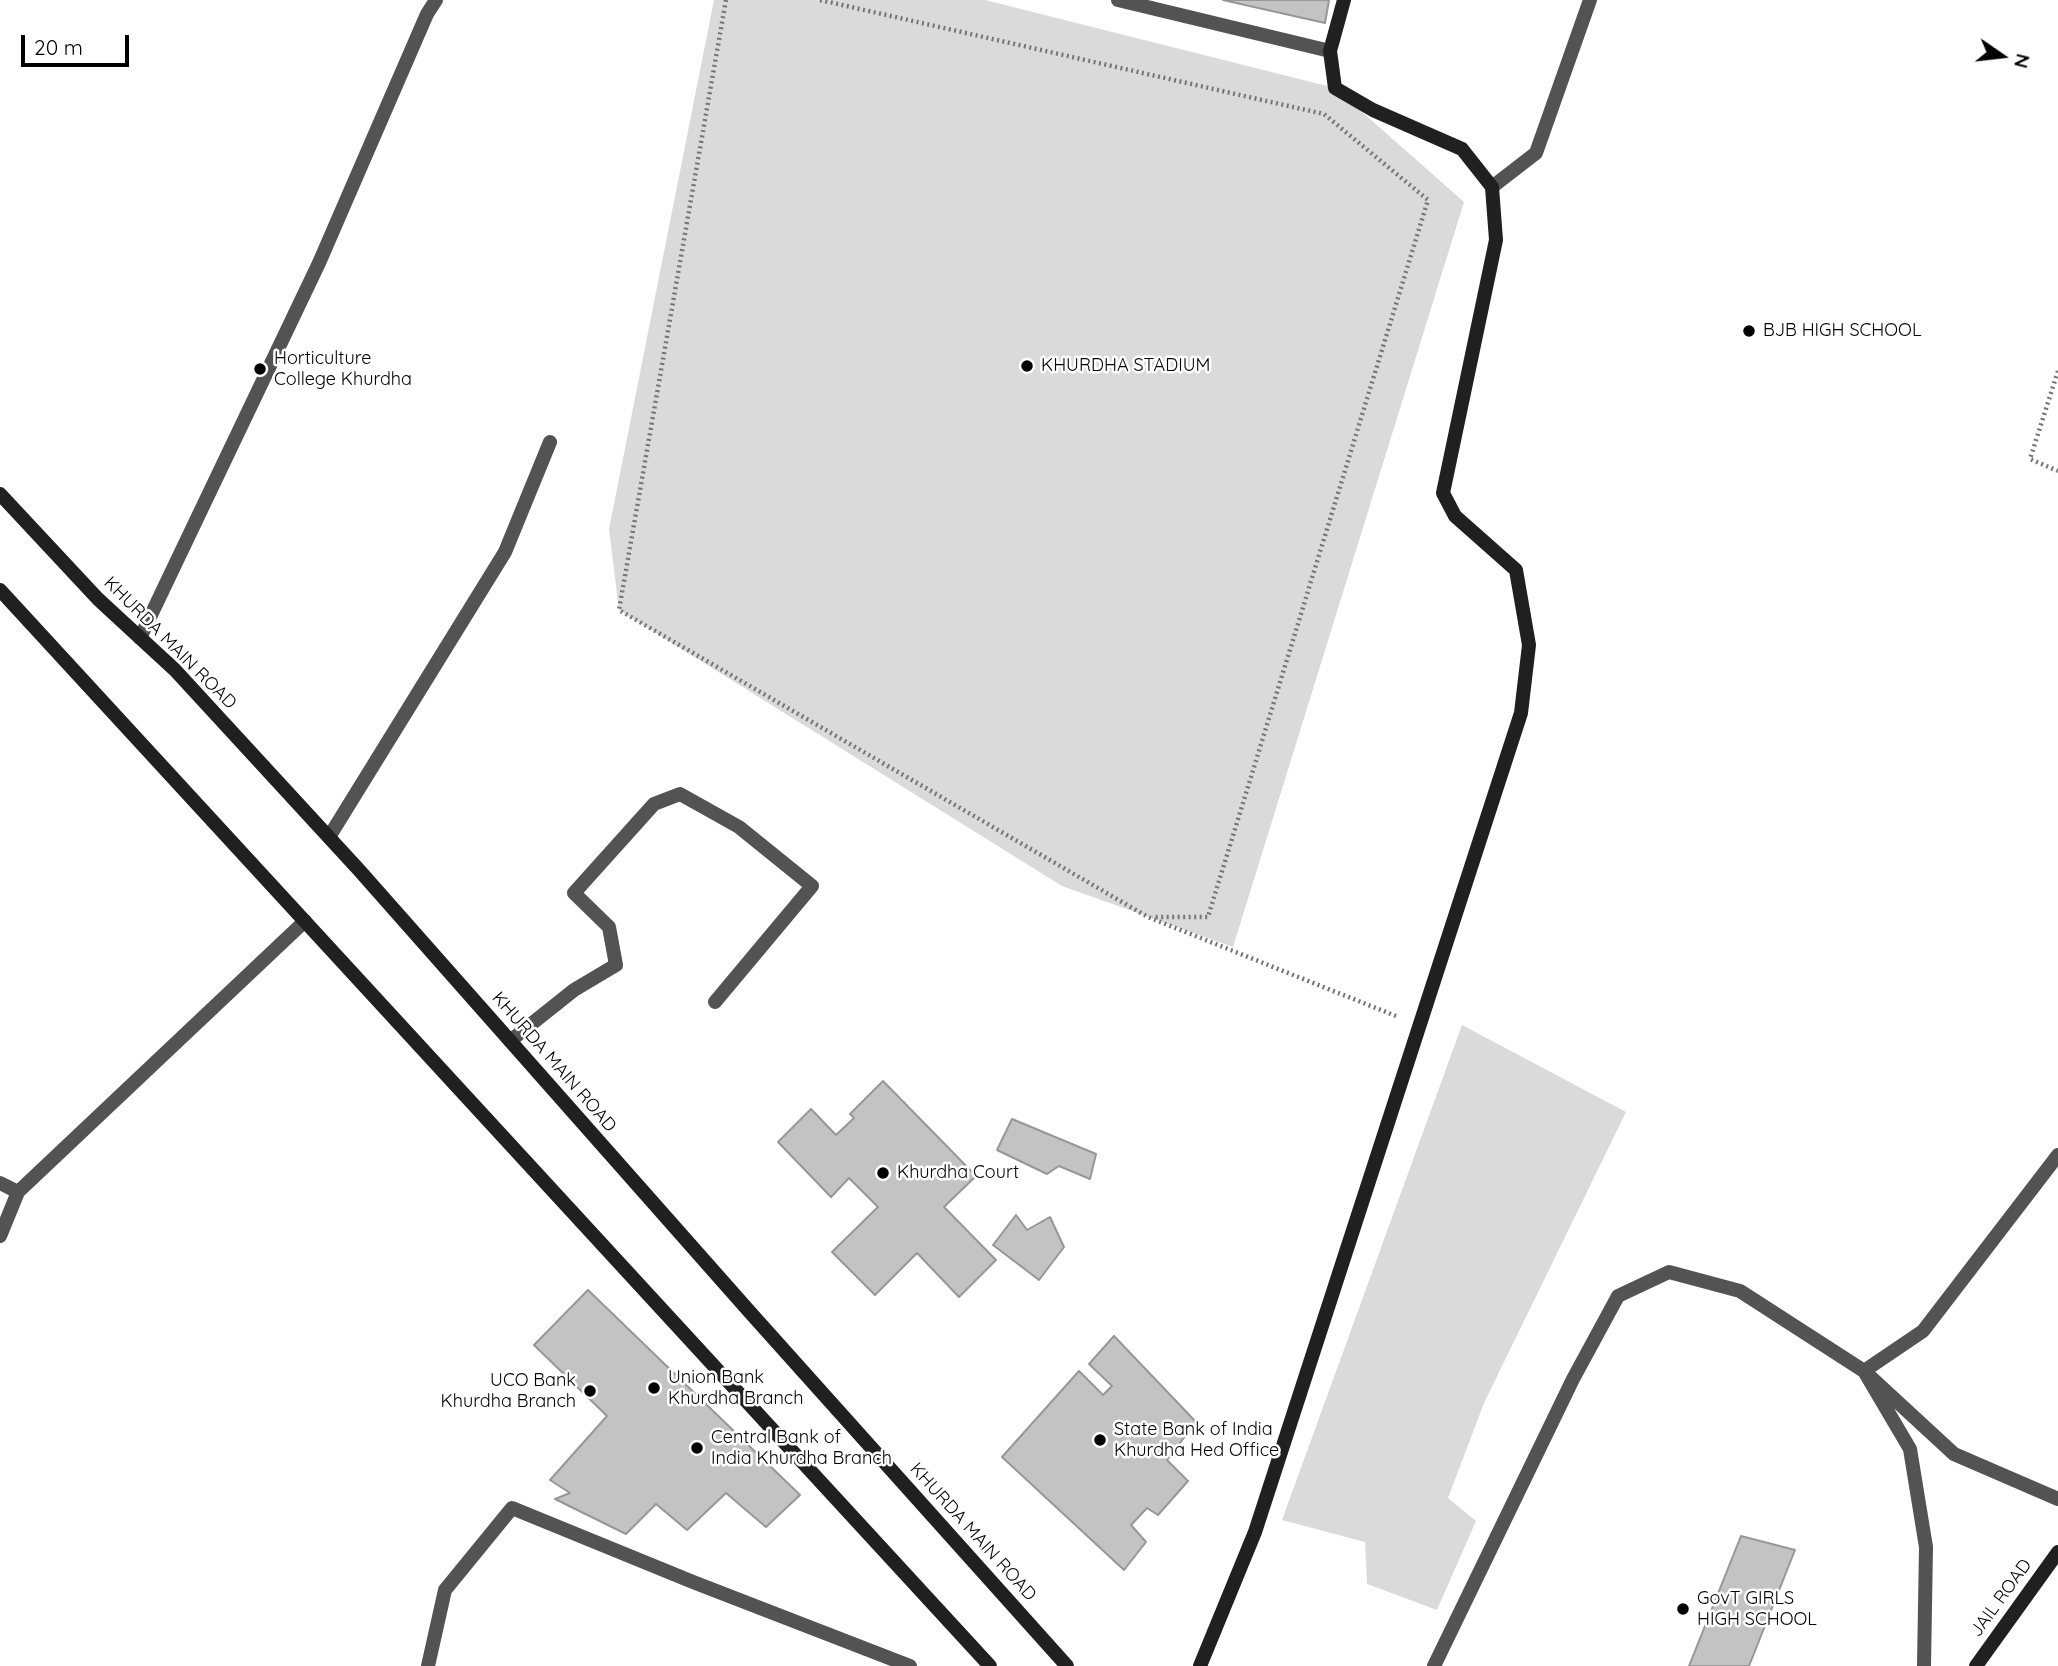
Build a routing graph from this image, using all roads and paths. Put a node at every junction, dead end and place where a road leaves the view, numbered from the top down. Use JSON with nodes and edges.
{"nodes":[{"id":1,"x":436,"y":0,"type":"edge"},
{"id":2,"x":726,"y":0,"type":"edge"},
{"id":3,"x":820,"y":0,"type":"edge"},
{"id":4,"x":1118,"y":0,"type":"edge"},
{"id":5,"x":1344,"y":0,"type":"edge"},
{"id":6,"x":1590,"y":0,"type":"edge"},
{"id":7,"x":1331,"y":51,"type":"junction"},
{"id":8,"x":1492,"y":187,"type":"junction"},
{"id":9,"x":2058,"y":372,"type":"edge"},
{"id":10,"x":550,"y":442,"type":"dead end"},
{"id":11,"x":2058,"y":471,"type":"edge"},
{"id":12,"x":0,"y":495,"type":"edge"},
{"id":13,"x":0,"y":590,"type":"edge"},
{"id":14,"x":140,"y":638,"type":"junction"},
{"id":15,"x":329,"y":837,"type":"junction"},
{"id":16,"x":1148,"y":917,"type":"junction"},
{"id":17,"x":305,"y":921,"type":"junction"},
{"id":18,"x":715,"y":1002,"type":"dead end"},
{"id":19,"x":1419,"y":1025,"type":"junction"},
{"id":20,"x":510,"y":1041,"type":"junction"},
{"id":21,"x":2058,"y":1155,"type":"edge"},
{"id":22,"x":0,"y":1183,"type":"edge"},
{"id":23,"x":18,"y":1192,"type":"junction"},
{"id":24,"x":0,"y":1236,"type":"edge"},
{"id":25,"x":1864,"y":1371,"type":"junction"},
{"id":26,"x":2058,"y":1499,"type":"edge"},
{"id":27,"x":2058,"y":1552,"type":"edge"},
{"id":28,"x":428,"y":1666,"type":"edge"},
{"id":29,"x":910,"y":1666,"type":"edge"},
{"id":30,"x":990,"y":1666,"type":"edge"},
{"id":31,"x":1067,"y":1666,"type":"edge"},
{"id":32,"x":1200,"y":1666,"type":"edge"},
{"id":33,"x":1434,"y":1666,"type":"edge"},
{"id":34,"x":1924,"y":1666,"type":"edge"},
{"id":35,"x":1976,"y":1666,"type":"edge"}],
"edges":[{"from":1,"to":14,"type":"street"},
{"from":2,"to":16,"type":"path"},
{"from":3,"to":16,"type":"path"},
{"from":4,"to":7,"type":"street"},
{"from":5,"to":7,"type":"main road"},
{"from":6,"to":8,"type":"street"},
{"from":7,"to":8,"type":"main road"},
{"from":8,"to":19,"type":"main road"},
{"from":9,"to":11,"type":"path"},
{"from":10,"to":15,"type":"street"},
{"from":12,"to":14,"type":"main road","name":"KHURDA MAIN ROAD"},
{"from":13,"to":17,"type":"main road"},
{"from":14,"to":15,"type":"main road","name":"KHURDA MAIN ROAD"},
{"from":15,"to":20,"type":"main road","name":"KHURDA MAIN ROAD"},
{"from":16,"to":19,"type":"path"},
{"from":17,"to":23,"type":"street"},
{"from":17,"to":30,"type":"main road"},
{"from":18,"to":20,"type":"street"},
{"from":19,"to":32,"type":"main road"},
{"from":20,"to":31,"type":"main road","name":"KHURDA MAIN ROAD"},
{"from":21,"to":25,"type":"street"},
{"from":22,"to":23,"type":"street"},
{"from":23,"to":24,"type":"street"},
{"from":25,"to":26,"type":"street"},
{"from":25,"to":33,"type":"street"},
{"from":25,"to":34,"type":"street"},
{"from":27,"to":35,"type":"main road","name":"JAIL ROAD"},
{"from":28,"to":29,"type":"street"}]}
